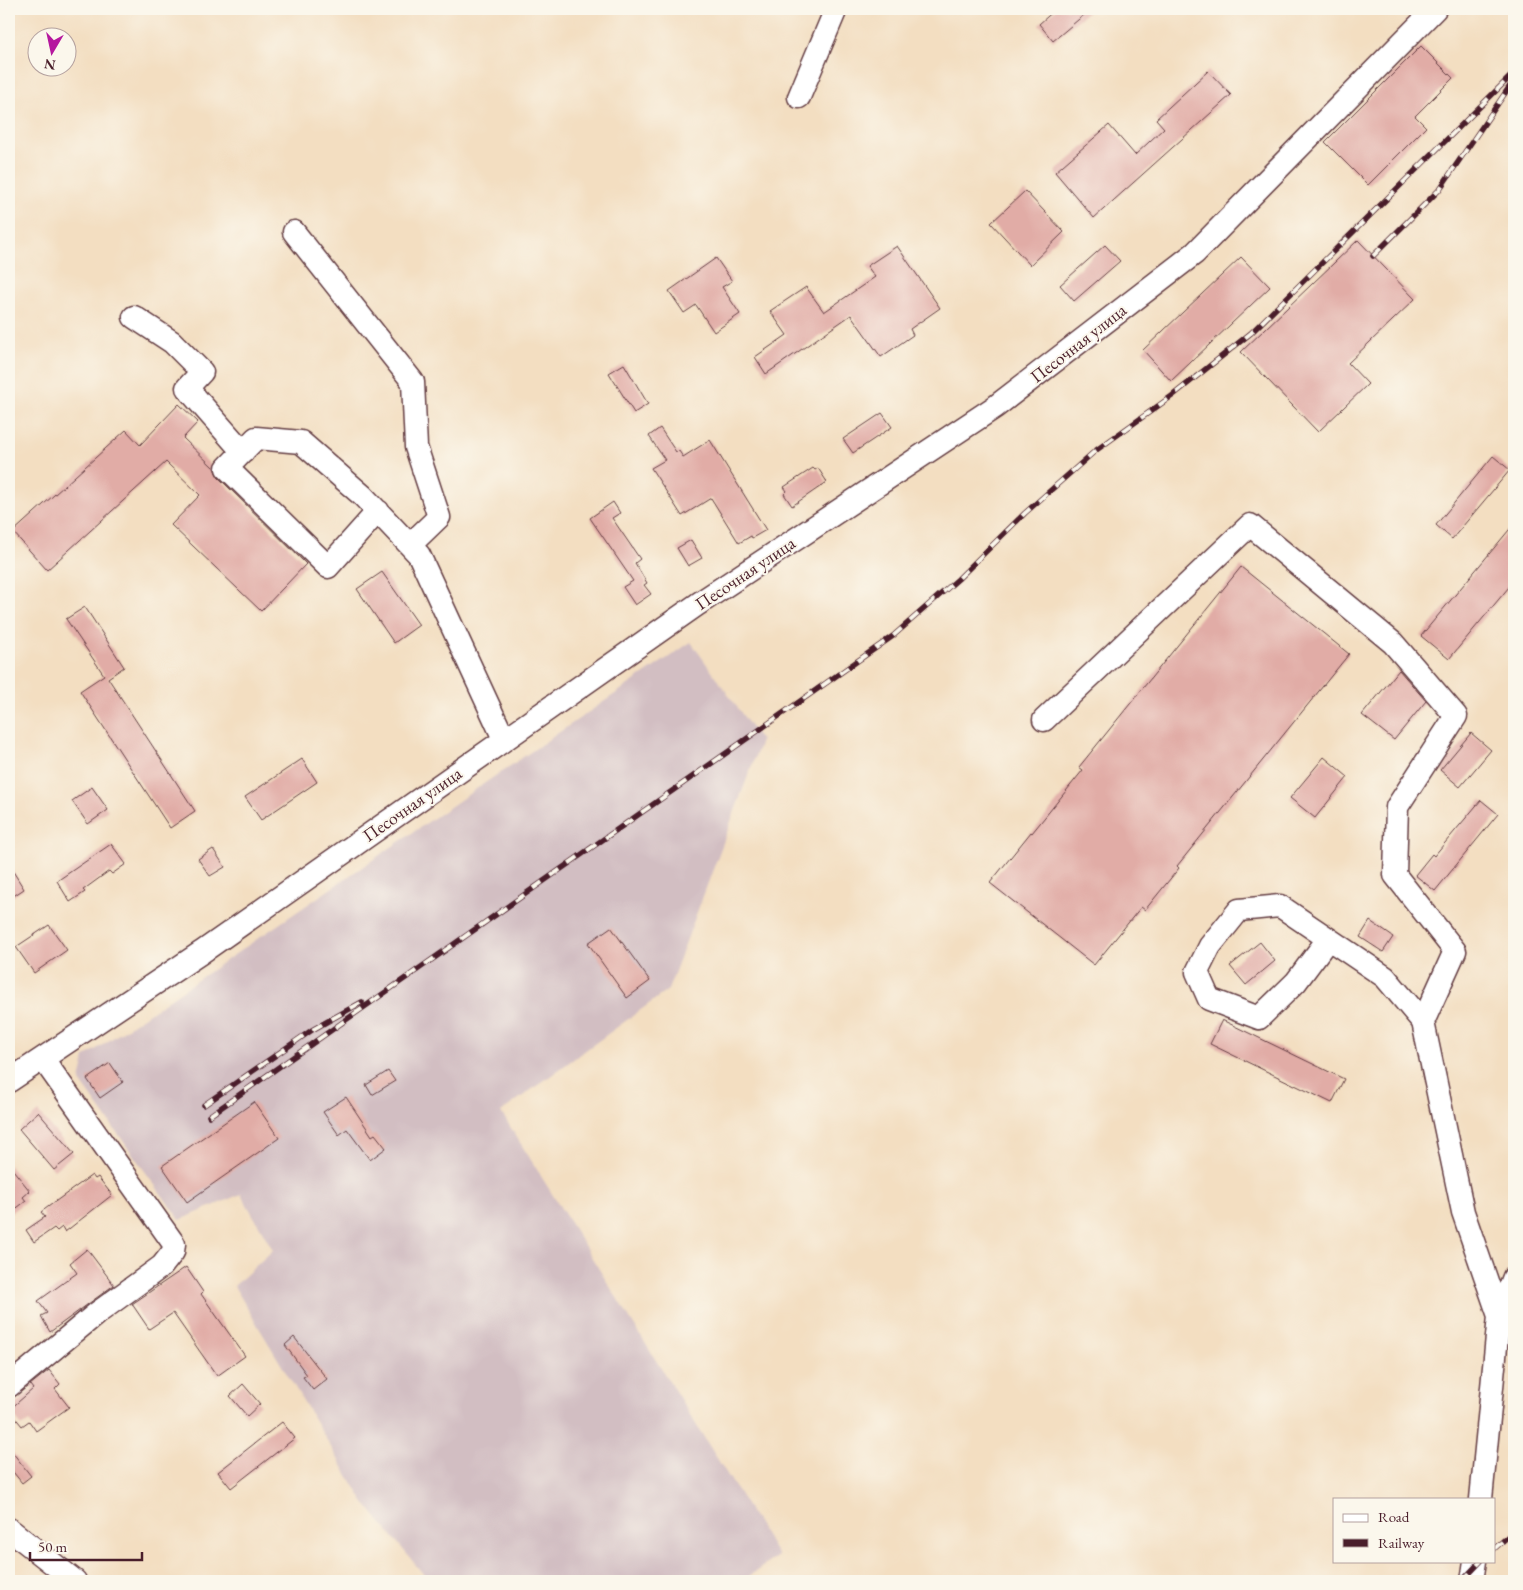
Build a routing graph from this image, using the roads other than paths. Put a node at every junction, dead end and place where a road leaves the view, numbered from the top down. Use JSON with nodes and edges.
{"nodes":[{"id":1,"x":836,"y":9,"type":"edge"},
{"id":2,"x":1435,"y":9,"type":"edge"},
{"id":3,"x":799,"y":97,"type":"dead end"},
{"id":4,"x":294,"y":232,"type":"dead end"},
{"id":5,"x":134,"y":317,"type":"dead end"},
{"id":6,"x":243,"y":452,"type":"junction"},
{"id":7,"x":378,"y":511,"type":"junction"},
{"id":8,"x":410,"y":545,"type":"junction"},
{"id":9,"x":1044,"y":720,"type":"dead end"},
{"id":10,"x":504,"y":739,"type":"junction"},
{"id":11,"x":1328,"y":938,"type":"junction"},
{"id":12,"x":1423,"y":1022,"type":"junction"},
{"id":13,"x":43,"y":1059,"type":"junction"},
{"id":14,"x":9,"y":1081,"type":"edge"},
{"id":15,"x":1514,"y":1277,"type":"edge"},
{"id":16,"x":1499,"y":1316,"type":"junction"},
{"id":17,"x":9,"y":1386,"type":"edge"},
{"id":18,"x":1481,"y":1498,"type":"edge"},
{"id":19,"x":9,"y":1529,"type":"edge"},
{"id":20,"x":1475,"y":1562,"type":"edge"},
{"id":21,"x":75,"y":1581,"type":"edge"},
{"id":22,"x":1472,"y":1581,"type":"edge"}],
"edges":[{"from":1,"to":3,"type":"street"},
{"from":2,"to":10,"type":"street","name":"Песочная улица"},
{"from":4,"to":8,"type":"street"},
{"from":5,"to":6,"type":"street"},
{"from":6,"to":7,"type":"street"},
{"from":6,"to":7,"type":"street"},
{"from":7,"to":8,"type":"street"},
{"from":8,"to":10,"type":"street"},
{"from":9,"to":12,"type":"street"},
{"from":10,"to":13,"type":"street","name":"Песочная улица"},
{"from":11,"to":11,"type":"street"},
{"from":11,"to":12,"type":"street"},
{"from":12,"to":16,"type":"street"},
{"from":13,"to":14,"type":"street","name":"Песочная улица"},
{"from":13,"to":17,"type":"street"},
{"from":15,"to":16,"type":"street"},
{"from":16,"to":18,"type":"street"},
{"from":19,"to":21,"type":"street"},
{"from":20,"to":22,"type":"street"}]}
